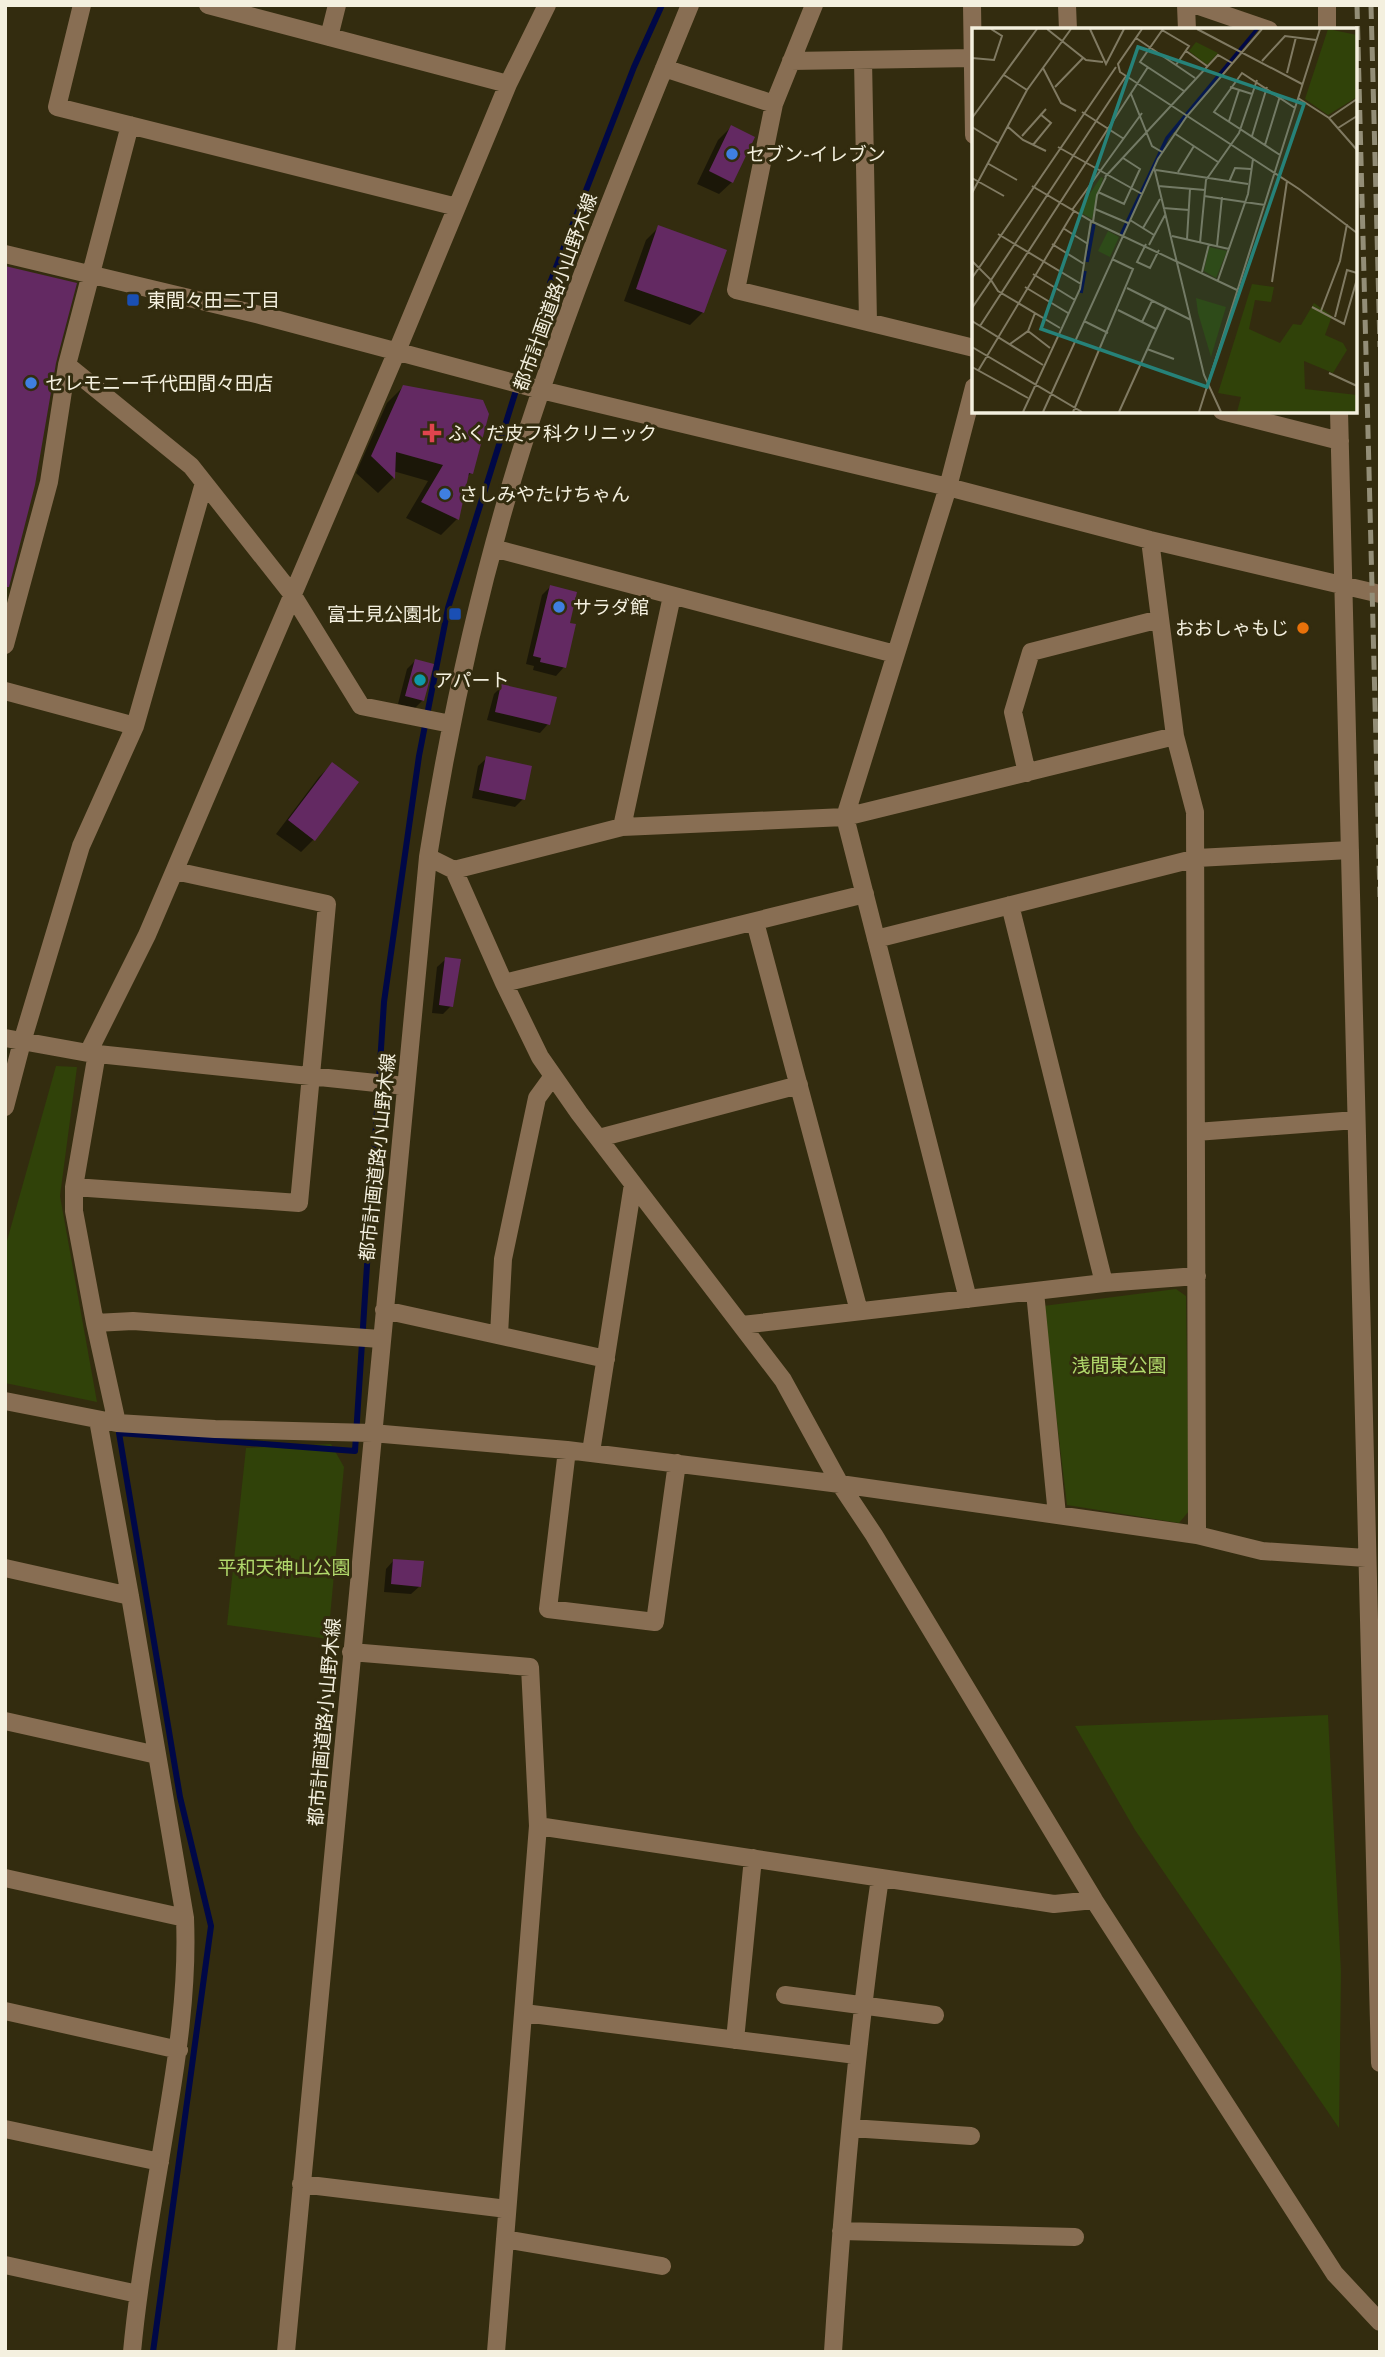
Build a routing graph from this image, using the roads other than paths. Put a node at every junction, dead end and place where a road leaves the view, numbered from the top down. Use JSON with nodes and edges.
{"nodes":[{"id":1,"x":82,"y":5,"type":"edge"},
{"id":2,"x":208,"y":5,"type":"edge"},
{"id":3,"x":337,"y":5,"type":"edge"},
{"id":4,"x":547,"y":5,"type":"edge"},
{"id":5,"x":690,"y":5,"type":"edge"},
{"id":6,"x":814,"y":5,"type":"edge"},
{"id":7,"x":972,"y":5,"type":"edge"},
{"id":8,"x":1067,"y":5,"type":"edge"},
{"id":9,"x":1186,"y":5,"type":"edge"},
{"id":10,"x":1196,"y":5,"type":"edge"},
{"id":11,"x":1327,"y":5,"type":"edge"},
{"id":12,"x":972,"y":28,"type":"edge"},
{"id":13,"x":1068,"y":28,"type":"edge"},
{"id":14,"x":1187,"y":28,"type":"edge"},
{"id":15,"x":1263,"y":28,"type":"edge"},
{"id":16,"x":1327,"y":28,"type":"edge"},
{"id":17,"x":329,"y":37,"type":"junction"},
{"id":18,"x":972,"y":58,"type":"edge"},
{"id":19,"x":863,"y":60,"type":"junction"},
{"id":20,"x":791,"y":61,"type":"junction"},
{"id":21,"x":664,"y":68,"type":"junction"},
{"id":22,"x":508,"y":84,"type":"junction"},
{"id":23,"x":774,"y":104,"type":"junction"},
{"id":24,"x":130,"y":125,"type":"junction"},
{"id":25,"x":457,"y":207,"type":"junction"},
{"id":26,"x":5,"y":254,"type":"edge"},
{"id":27,"x":91,"y":274,"type":"junction"},
{"id":28,"x":868,"y":322,"type":"junction"},
{"id":29,"x":972,"y":348,"type":"edge"},
{"id":30,"x":397,"y":351,"type":"junction"},
{"id":31,"x":67,"y":365,"type":"junction"},
{"id":32,"x":541,"y":390,"type":"junction"},
{"id":33,"x":972,"y":394,"type":"edge"},
{"id":34,"x":1230,"y":413,"type":"edge"},
{"id":35,"x":1339,"y":413,"type":"edge"},
{"id":36,"x":1340,"y":442,"type":"junction"},
{"id":37,"x":204,"y":482,"type":"junction"},
{"id":38,"x":947,"y":487,"type":"junction"},
{"id":39,"x":1150,"y":540,"type":"junction"},
{"id":40,"x":492,"y":548,"type":"junction"},
{"id":41,"x":1343,"y":584,"type":"junction"},
{"id":42,"x":292,"y":594,"type":"junction"},
{"id":43,"x":1380,"y":594,"type":"edge"},
{"id":44,"x":672,"y":596,"type":"junction"},
{"id":45,"x":1160,"y":619,"type":"junction"},
{"id":46,"x":5,"y":645,"type":"edge"},
{"id":47,"x":895,"y":654,"type":"junction"},
{"id":48,"x":5,"y":691,"type":"edge"},
{"id":49,"x":451,"y":724,"type":"junction"},
{"id":50,"x":135,"y":726,"type":"junction"},
{"id":51,"x":1175,"y":736,"type":"junction"},
{"id":52,"x":1027,"y":773,"type":"junction"},
{"id":53,"x":845,"y":817,"type":"junction"},
{"id":54,"x":622,"y":827,"type":"junction"},
{"id":55,"x":1350,"y":850,"type":"junction"},
{"id":56,"x":428,"y":857,"type":"junction"},
{"id":57,"x":1196,"y":858,"type":"junction"},
{"id":58,"x":454,"y":870,"type":"junction"},
{"id":59,"x":175,"y":871,"type":"junction"},
{"id":60,"x":865,"y":894,"type":"junction"},
{"id":61,"x":1010,"y":905,"type":"junction"},
{"id":62,"x":755,"y":922,"type":"junction"},
{"id":63,"x":876,"y":939,"type":"junction"},
{"id":64,"x":504,"y":983,"type":"junction"},
{"id":65,"x":13,"y":1040,"type":"edge"},
{"id":66,"x":92,"y":1053,"type":"junction"},
{"id":67,"x":312,"y":1076,"type":"junction"},
{"id":68,"x":553,"y":1076,"type":"junction"},
{"id":69,"x":799,"y":1085,"type":"junction"},
{"id":70,"x":405,"y":1086,"type":"junction"},
{"id":71,"x":5,"y":1107,"type":"edge"},
{"id":72,"x":1356,"y":1120,"type":"junction"},
{"id":73,"x":1196,"y":1132,"type":"junction"},
{"id":74,"x":599,"y":1138,"type":"junction"},
{"id":75,"x":633,"y":1184,"type":"junction"},
{"id":76,"x":74,"y":1187,"type":"junction"},
{"id":77,"x":1198,"y":1276,"type":"junction"},
{"id":78,"x":1104,"y":1283,"type":"junction"},
{"id":79,"x":1035,"y":1292,"type":"junction"},
{"id":80,"x":968,"y":1299,"type":"junction"},
{"id":81,"x":384,"y":1310,"type":"junction"},
{"id":82,"x":859,"y":1311,"type":"junction"},
{"id":83,"x":95,"y":1322,"type":"junction"},
{"id":84,"x":742,"y":1325,"type":"junction"},
{"id":85,"x":499,"y":1335,"type":"junction"},
{"id":86,"x":380,"y":1339,"type":"junction"},
{"id":87,"x":606,"y":1359,"type":"junction"},
{"id":88,"x":5,"y":1401,"type":"edge"},
{"id":89,"x":97,"y":1420,"type":"junction"},
{"id":90,"x":117,"y":1423,"type":"junction"},
{"id":91,"x":372,"y":1433,"type":"junction"},
{"id":92,"x":567,"y":1450,"type":"junction"},
{"id":93,"x":591,"y":1452,"type":"junction"},
{"id":94,"x":677,"y":1463,"type":"junction"},
{"id":95,"x":840,"y":1484,"type":"junction"},
{"id":96,"x":1057,"y":1515,"type":"junction"},
{"id":97,"x":1197,"y":1535,"type":"junction"},
{"id":98,"x":1366,"y":1558,"type":"junction"},
{"id":99,"x":5,"y":1568,"type":"edge"},
{"id":100,"x":130,"y":1596,"type":"junction"},
{"id":101,"x":351,"y":1652,"type":"junction"},
{"id":102,"x":5,"y":1721,"type":"edge"},
{"id":103,"x":157,"y":1755,"type":"junction"},
{"id":104,"x":538,"y":1826,"type":"junction"},
{"id":105,"x":753,"y":1858,"type":"junction"},
{"id":106,"x":5,"y":1878,"type":"edge"},
{"id":107,"x":880,"y":1878,"type":"junction"},
{"id":108,"x":1094,"y":1900,"type":"junction"},
{"id":109,"x":184,"y":1918,"type":"junction"},
{"id":110,"x":785,"y":1995,"type":"dead end"},
{"id":111,"x":862,"y":2004,"type":"junction"},
{"id":112,"x":5,"y":2011,"type":"edge"},
{"id":113,"x":524,"y":2013,"type":"junction"},
{"id":114,"x":935,"y":2015,"type":"dead end"},
{"id":115,"x":735,"y":2040,"type":"junction"},
{"id":116,"x":179,"y":2050,"type":"junction"},
{"id":117,"x":856,"y":2055,"type":"junction"},
{"id":118,"x":1380,"y":2063,"type":"edge"},
{"id":119,"x":851,"y":2128,"type":"junction"},
{"id":120,"x":5,"y":2129,"type":"edge"},
{"id":121,"x":971,"y":2136,"type":"dead end"},
{"id":122,"x":160,"y":2162,"type":"junction"},
{"id":123,"x":301,"y":2184,"type":"junction"},
{"id":124,"x":507,"y":2209,"type":"junction"},
{"id":125,"x":841,"y":2231,"type":"junction"},
{"id":126,"x":1075,"y":2237,"type":"dead end"},
{"id":127,"x":505,"y":2239,"type":"junction"},
{"id":128,"x":5,"y":2265,"type":"edge"},
{"id":129,"x":662,"y":2266,"type":"dead end"},
{"id":130,"x":138,"y":2294,"type":"junction"},
{"id":131,"x":1380,"y":2322,"type":"edge"},
{"id":132,"x":132,"y":2352,"type":"edge"},
{"id":133,"x":286,"y":2352,"type":"edge"},
{"id":134,"x":496,"y":2352,"type":"edge"},
{"id":135,"x":833,"y":2352,"type":"edge"}],
"edges":[{"from":1,"to":24,"type":"street"},
{"from":2,"to":17,"type":"street"},
{"from":3,"to":17,"type":"street"},
{"from":4,"to":22,"type":"street"},
{"from":5,"to":21,"type":"street","name":"都市計画道路小山野木線"},
{"from":6,"to":20,"type":"street"},
{"from":7,"to":12,"type":"street"},
{"from":8,"to":13,"type":"street"},
{"from":9,"to":14,"type":"street"},
{"from":10,"to":15,"type":"street"},
{"from":11,"to":16,"type":"street"},
{"from":17,"to":22,"type":"street"},
{"from":18,"to":19,"type":"street"},
{"from":19,"to":20,"type":"street"},
{"from":19,"to":28,"type":"street"},
{"from":20,"to":23,"type":"street"},
{"from":21,"to":23,"type":"street"},
{"from":21,"to":32,"type":"street","name":"都市計画道路小山野木線"},
{"from":22,"to":25,"type":"street"},
{"from":23,"to":28,"type":"street"},
{"from":24,"to":25,"type":"street"},
{"from":24,"to":27,"type":"street"},
{"from":25,"to":30,"type":"street"},
{"from":26,"to":27,"type":"street"},
{"from":27,"to":30,"type":"street"},
{"from":27,"to":31,"type":"street"},
{"from":28,"to":29,"type":"street"},
{"from":30,"to":32,"type":"street"},
{"from":30,"to":42,"type":"street"},
{"from":31,"to":37,"type":"street"},
{"from":31,"to":46,"type":"street"},
{"from":32,"to":38,"type":"street"},
{"from":32,"to":40,"type":"street","name":"都市計画道路小山野木線"},
{"from":33,"to":38,"type":"street"},
{"from":34,"to":36,"type":"street"},
{"from":35,"to":36,"type":"street"},
{"from":36,"to":41,"type":"street"},
{"from":37,"to":42,"type":"street"},
{"from":37,"to":50,"type":"street"},
{"from":38,"to":39,"type":"street"},
{"from":38,"to":47,"type":"street"},
{"from":39,"to":41,"type":"street"},
{"from":39,"to":45,"type":"street"},
{"from":40,"to":44,"type":"street"},
{"from":40,"to":49,"type":"street","name":"都市計画道路小山野木線"},
{"from":41,"to":43,"type":"street"},
{"from":41,"to":55,"type":"street"},
{"from":42,"to":49,"type":"street"},
{"from":42,"to":59,"type":"street"},
{"from":44,"to":47,"type":"street"},
{"from":44,"to":54,"type":"street"},
{"from":45,"to":51,"type":"street"},
{"from":45,"to":52,"type":"street"},
{"from":47,"to":53,"type":"street"},
{"from":48,"to":50,"type":"street"},
{"from":49,"to":56,"type":"street","name":"都市計画道路小山野木線"},
{"from":50,"to":65,"type":"street"},
{"from":51,"to":52,"type":"street"},
{"from":51,"to":57,"type":"street"},
{"from":52,"to":53,"type":"street"},
{"from":53,"to":54,"type":"street"},
{"from":53,"to":60,"type":"street"},
{"from":54,"to":58,"type":"street"},
{"from":55,"to":57,"type":"street"},
{"from":55,"to":72,"type":"street"},
{"from":56,"to":58,"type":"street"},
{"from":56,"to":70,"type":"street","name":"都市計画道路小山野木線"},
{"from":57,"to":61,"type":"street"},
{"from":57,"to":73,"type":"street"},
{"from":58,"to":64,"type":"street"},
{"from":59,"to":66,"type":"street"},
{"from":59,"to":67,"type":"street"},
{"from":60,"to":62,"type":"street"},
{"from":60,"to":63,"type":"street"},
{"from":61,"to":63,"type":"street"},
{"from":61,"to":78,"type":"street"},
{"from":62,"to":64,"type":"street"},
{"from":62,"to":69,"type":"street"},
{"from":63,"to":80,"type":"street"},
{"from":64,"to":68,"type":"street"},
{"from":65,"to":66,"type":"street"},
{"from":65,"to":71,"type":"street"},
{"from":66,"to":67,"type":"street"},
{"from":66,"to":76,"type":"street"},
{"from":67,"to":70,"type":"street"},
{"from":67,"to":76,"type":"street"},
{"from":68,"to":74,"type":"street"},
{"from":68,"to":85,"type":"street"},
{"from":69,"to":74,"type":"street"},
{"from":69,"to":82,"type":"street"},
{"from":70,"to":81,"type":"street","name":"都市計画道路小山野木線"},
{"from":72,"to":73,"type":"street"},
{"from":72,"to":98,"type":"street"},
{"from":73,"to":77,"type":"street"},
{"from":74,"to":75,"type":"street"},
{"from":75,"to":84,"type":"street"},
{"from":75,"to":87,"type":"street"},
{"from":76,"to":83,"type":"street"},
{"from":77,"to":78,"type":"street"},
{"from":77,"to":97,"type":"street"},
{"from":78,"to":79,"type":"street"},
{"from":79,"to":80,"type":"street"},
{"from":79,"to":96,"type":"street"},
{"from":80,"to":82,"type":"street"},
{"from":81,"to":85,"type":"street"},
{"from":81,"to":86,"type":"street","name":"都市計画道路小山野木線"},
{"from":82,"to":84,"type":"street"},
{"from":83,"to":86,"type":"street"},
{"from":83,"to":90,"type":"street"},
{"from":84,"to":95,"type":"street"},
{"from":85,"to":87,"type":"street"},
{"from":86,"to":91,"type":"street","name":"都市計画道路小山野木線"},
{"from":87,"to":93,"type":"street"},
{"from":88,"to":89,"type":"street"},
{"from":89,"to":90,"type":"street"},
{"from":89,"to":100,"type":"street"},
{"from":90,"to":91,"type":"street"},
{"from":91,"to":92,"type":"street"},
{"from":91,"to":101,"type":"street","name":"都市計画道路小山野木線"},
{"from":92,"to":93,"type":"street"},
{"from":92,"to":94,"type":"street"},
{"from":93,"to":94,"type":"street"},
{"from":94,"to":95,"type":"street"},
{"from":95,"to":96,"type":"street"},
{"from":95,"to":108,"type":"street"},
{"from":96,"to":97,"type":"street"},
{"from":97,"to":98,"type":"street"},
{"from":98,"to":118,"type":"street"},
{"from":99,"to":100,"type":"street"},
{"from":100,"to":103,"type":"street"},
{"from":101,"to":104,"type":"street"},
{"from":101,"to":123,"type":"street","name":"都市計画道路小山野木線"},
{"from":102,"to":103,"type":"street"},
{"from":103,"to":109,"type":"street"},
{"from":104,"to":105,"type":"street"},
{"from":104,"to":113,"type":"street"},
{"from":105,"to":107,"type":"street"},
{"from":105,"to":115,"type":"street"},
{"from":106,"to":109,"type":"street"},
{"from":107,"to":108,"type":"street"},
{"from":107,"to":111,"type":"street"},
{"from":108,"to":131,"type":"street"},
{"from":109,"to":116,"type":"street"},
{"from":110,"to":111,"type":"street"},
{"from":111,"to":114,"type":"street"},
{"from":111,"to":117,"type":"street"},
{"from":112,"to":116,"type":"street"},
{"from":113,"to":115,"type":"street"},
{"from":113,"to":124,"type":"street"},
{"from":115,"to":117,"type":"street"},
{"from":116,"to":122,"type":"street"},
{"from":117,"to":119,"type":"street"},
{"from":119,"to":121,"type":"street"},
{"from":119,"to":125,"type":"street"},
{"from":120,"to":122,"type":"street"},
{"from":122,"to":130,"type":"street"},
{"from":123,"to":124,"type":"street"},
{"from":123,"to":133,"type":"street","name":"都市計画道路小山野木線"},
{"from":124,"to":127,"type":"street"},
{"from":125,"to":126,"type":"street"},
{"from":125,"to":135,"type":"street"},
{"from":127,"to":129,"type":"street"},
{"from":127,"to":134,"type":"street"},
{"from":128,"to":130,"type":"street"},
{"from":130,"to":132,"type":"street"}]}
